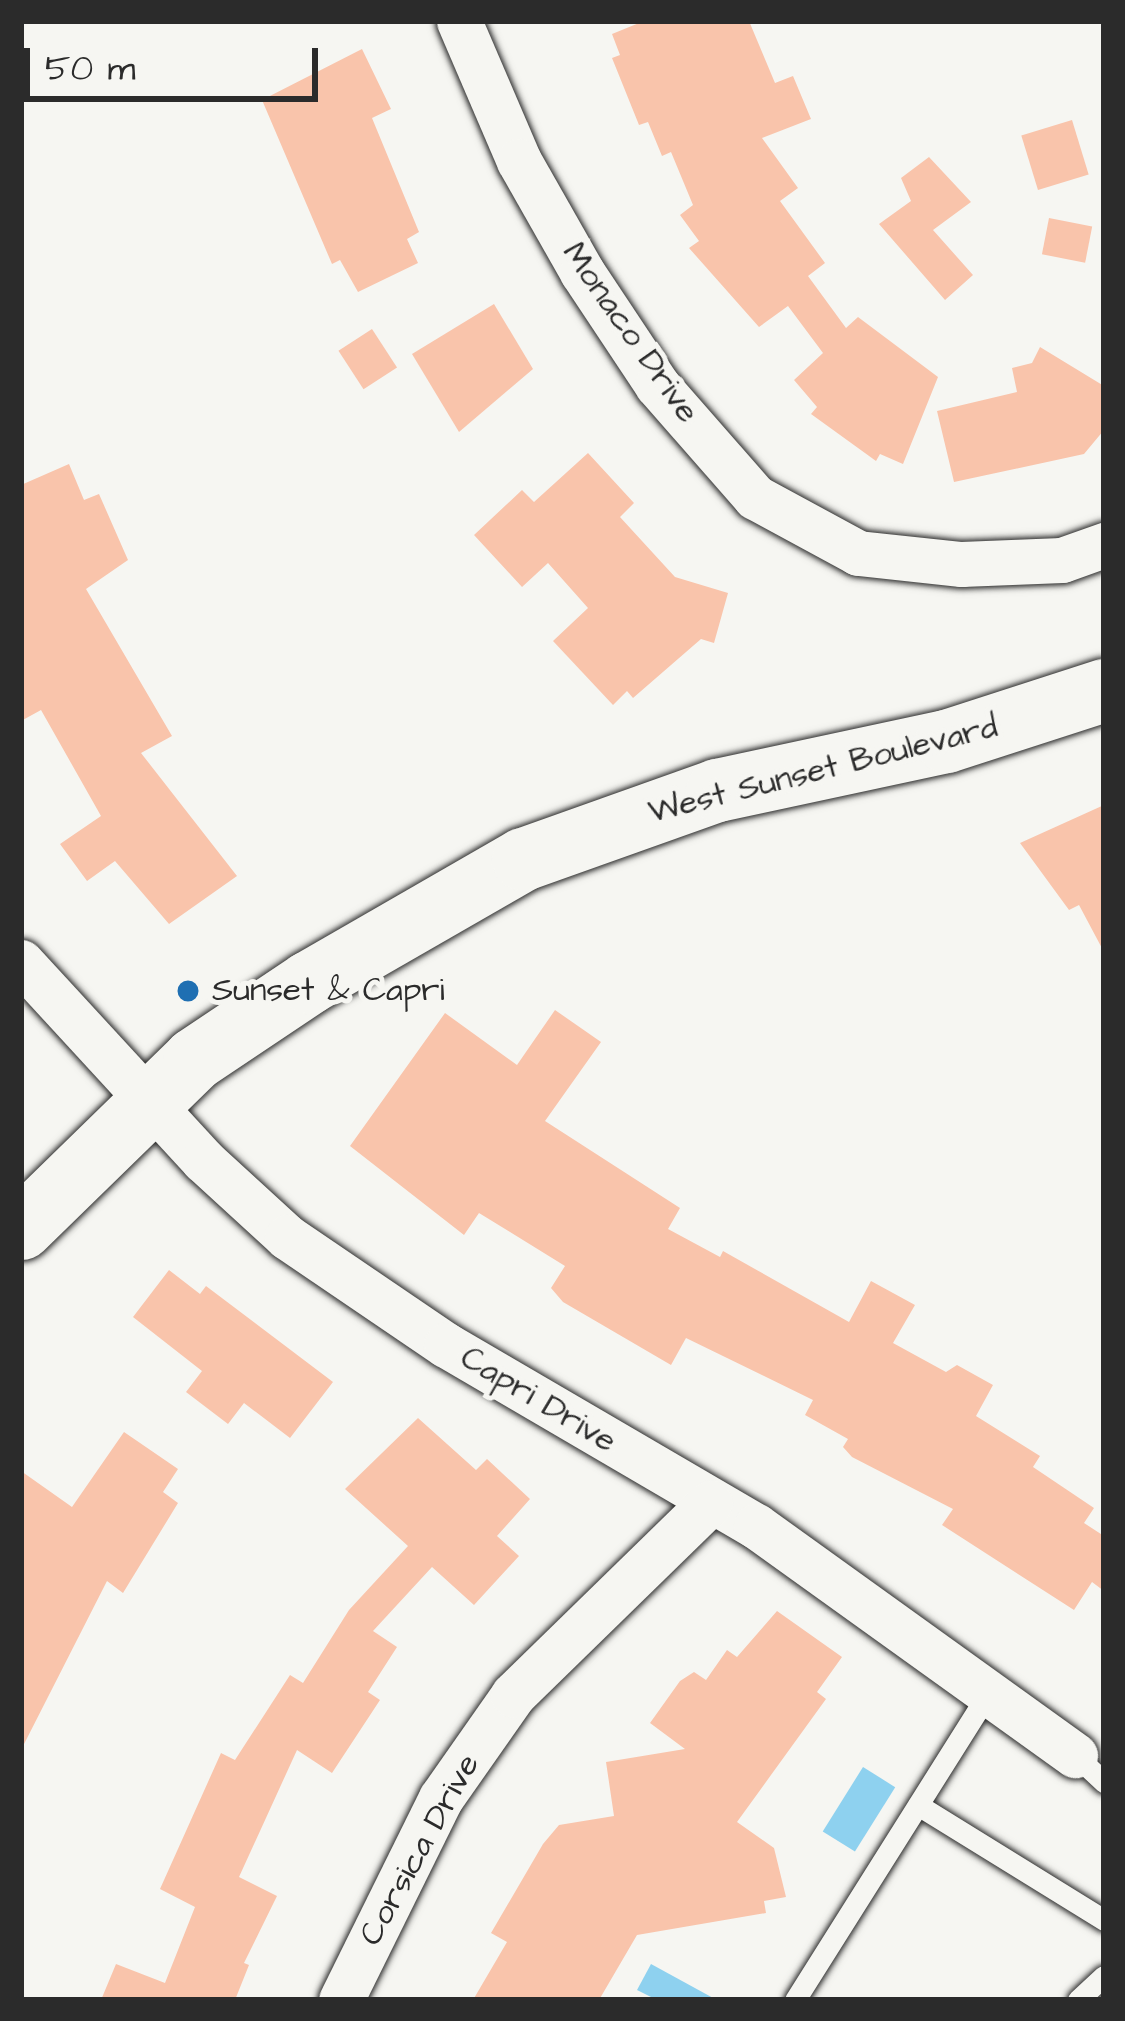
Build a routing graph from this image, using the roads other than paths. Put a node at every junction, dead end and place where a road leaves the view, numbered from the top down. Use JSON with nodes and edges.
{"nodes":[{"id":1,"x":459,"y":21,"type":"edge"},
{"id":2,"x":1104,"y":544,"type":"edge"},
{"id":3,"x":1104,"y":690,"type":"edge"},
{"id":4,"x":21,"y":962,"type":"edge"},
{"id":5,"x":147,"y":1100,"type":"junction"},
{"id":6,"x":21,"y":1228,"type":"edge"},
{"id":7,"x":710,"y":1503,"type":"junction"},
{"id":8,"x":988,"y":1693,"type":"junction"},
{"id":9,"x":1094,"y":1768,"type":"edge"},
{"id":10,"x":918,"y":1805,"type":"junction"},
{"id":11,"x":1104,"y":1919,"type":"edge"},
{"id":12,"x":1104,"y":1976,"type":"edge"},
{"id":13,"x":341,"y":2000,"type":"edge"},
{"id":14,"x":795,"y":2000,"type":"edge"},
{"id":15,"x":1078,"y":2000,"type":"edge"}],
"edges":[{"from":1,"to":2,"type":"street","name":"Monaco Drive"},
{"from":3,"to":5,"type":"main road","name":"West Sunset Boulevard"},
{"from":4,"to":5,"type":"street","name":"Capri Drive"},
{"from":5,"to":6,"type":"main road","name":"West Sunset Boulevard"},
{"from":5,"to":7,"type":"street","name":"Capri Drive"},
{"from":7,"to":8,"type":"street","name":"Capri Drive"},
{"from":7,"to":13,"type":"street","name":"Corsica Drive"},
{"from":8,"to":9,"type":"street","name":"Capri Drive"},
{"from":8,"to":10,"type":"lane"},
{"from":10,"to":11,"type":"lane"},
{"from":10,"to":14,"type":"lane"},
{"from":12,"to":15,"type":"lane"}]}
